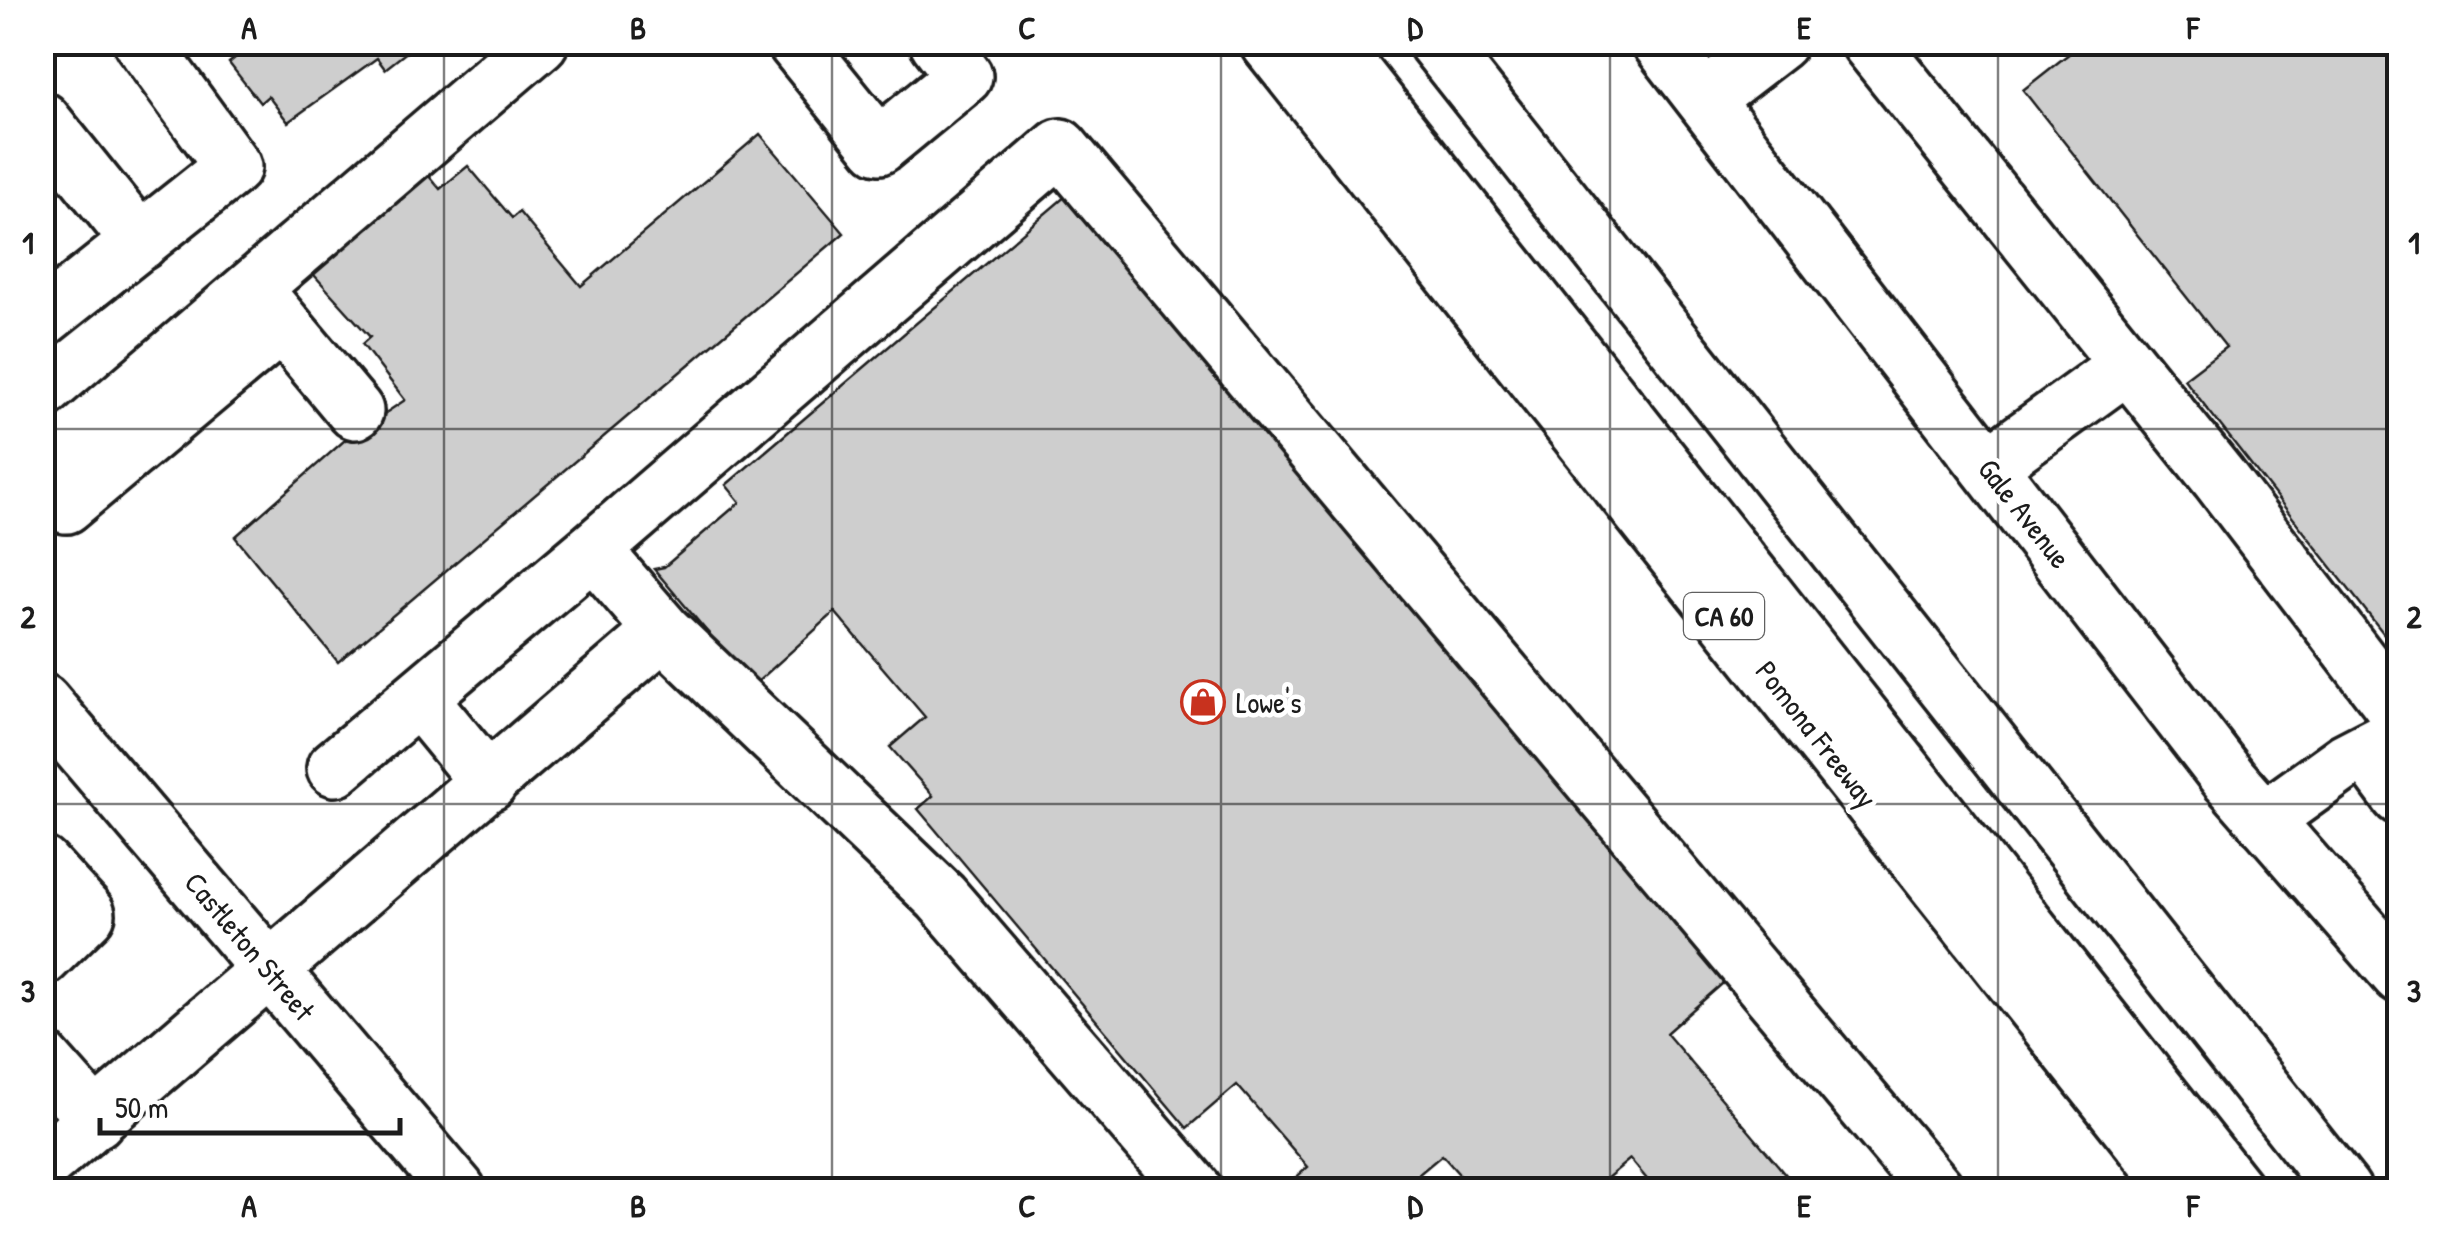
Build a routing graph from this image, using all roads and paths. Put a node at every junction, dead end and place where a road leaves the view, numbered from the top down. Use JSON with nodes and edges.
{"nodes":[{"id":1,"x":142,"y":42,"type":"edge"},
{"id":2,"x":540,"y":42,"type":"edge"},
{"id":3,"x":795,"y":42,"type":"edge"},
{"id":4,"x":938,"y":42,"type":"edge"},
{"id":5,"x":1268,"y":42,"type":"edge"},
{"id":6,"x":1330,"y":42,"type":"edge"},
{"id":7,"x":1364,"y":42,"type":"edge"},
{"id":8,"x":1436,"y":42,"type":"edge"},
{"id":9,"x":1660,"y":42,"type":"edge"},
{"id":10,"x":1778,"y":42,"type":"edge"},
{"id":11,"x":1896,"y":52,"type":"edge"},
{"id":12,"x":1705,"y":99,"type":"junction"},
{"id":13,"x":42,"y":120,"type":"edge"},
{"id":14,"x":140,"y":242,"type":"junction"},
{"id":15,"x":267,"y":306,"type":"junction"},
{"id":16,"x":42,"y":319,"type":"edge"},
{"id":17,"x":2127,"y":365,"type":"junction"},
{"id":18,"x":158,"y":399,"type":"junction"},
{"id":19,"x":356,"y":411,"type":"dead end"},
{"id":20,"x":1988,"y":466,"type":"junction"},
{"id":21,"x":42,"y":468,"type":"edge"},
{"id":22,"x":42,"y":498,"type":"edge"},
{"id":23,"x":593,"y":550,"type":"junction"},
{"id":24,"x":662,"y":632,"type":"junction"},
{"id":25,"x":419,"y":698,"type":"junction"},
{"id":26,"x":42,"y":702,"type":"edge"},
{"id":27,"x":2388,"y":733,"type":"edge"},
{"id":28,"x":334,"y":768,"type":"dead end"},
{"id":29,"x":489,"y":783,"type":"junction"},
{"id":30,"x":2400,"y":797,"type":"edge"},
{"id":31,"x":2264,"y":820,"type":"junction"},
{"id":32,"x":42,"y":865,"type":"edge"},
{"id":33,"x":42,"y":958,"type":"edge"},
{"id":34,"x":272,"y":972,"type":"junction"},
{"id":35,"x":2400,"y":975,"type":"edge"},
{"id":36,"x":42,"y":1059,"type":"edge"},
{"id":37,"x":96,"y":1120,"type":"junction"},
{"id":38,"x":42,"y":1165,"type":"edge"},
{"id":39,"x":457,"y":1190,"type":"edge"},
{"id":40,"x":1194,"y":1190,"type":"edge"},
{"id":41,"x":1936,"y":1190,"type":"edge"},
{"id":42,"x":2180,"y":1190,"type":"edge"},
{"id":43,"x":2235,"y":1190,"type":"edge"},
{"id":44,"x":2269,"y":1190,"type":"edge"},
{"id":45,"x":2343,"y":1190,"type":"edge"}],
"edges":[{"from":1,"to":14,"type":"main road"},
{"from":2,"to":15,"type":"main road"},
{"from":3,"to":4,"type":"main road"},
{"from":5,"to":42,"type":"main road","name":"Pomona Freeway","number":"CA 60"},
{"from":6,"to":43,"type":"main road"},
{"from":7,"to":44,"type":"main road"},
{"from":8,"to":45,"type":"main road"},
{"from":9,"to":12,"type":"main road","name":"Gale Avenue"},
{"from":10,"to":12,"type":"main road"},
{"from":11,"to":17,"type":"main road"},
{"from":12,"to":20,"type":"main road","name":"Gale Avenue"},
{"from":13,"to":14,"type":"main road"},
{"from":14,"to":16,"type":"main road"},
{"from":15,"to":18,"type":"main road"},
{"from":15,"to":19,"type":"main road"},
{"from":17,"to":20,"type":"main road"},
{"from":17,"to":27,"type":"main road"},
{"from":18,"to":21,"type":"main road"},
{"from":18,"to":22,"type":"main road"},
{"from":20,"to":31,"type":"main road","name":"Gale Avenue"},
{"from":23,"to":24,"type":"main road"},
{"from":23,"to":25,"type":"main road"},
{"from":23,"to":41,"type":"main road"},
{"from":24,"to":29,"type":"main road"},
{"from":24,"to":40,"type":"main road"},
{"from":25,"to":28,"type":"main road"},
{"from":25,"to":29,"type":"main road"},
{"from":26,"to":34,"type":"main road","name":"Castleton Street"},
{"from":27,"to":30,"type":"main road"},
{"from":27,"to":31,"type":"main road"},
{"from":29,"to":34,"type":"main road"},
{"from":31,"to":35,"type":"main road","name":"Gale Avenue"},
{"from":32,"to":33,"type":"main road"},
{"from":34,"to":37,"type":"main road"},
{"from":34,"to":39,"type":"main road","name":"Castleton Street"},
{"from":36,"to":37,"type":"main road"},
{"from":37,"to":38,"type":"main road"}]}
